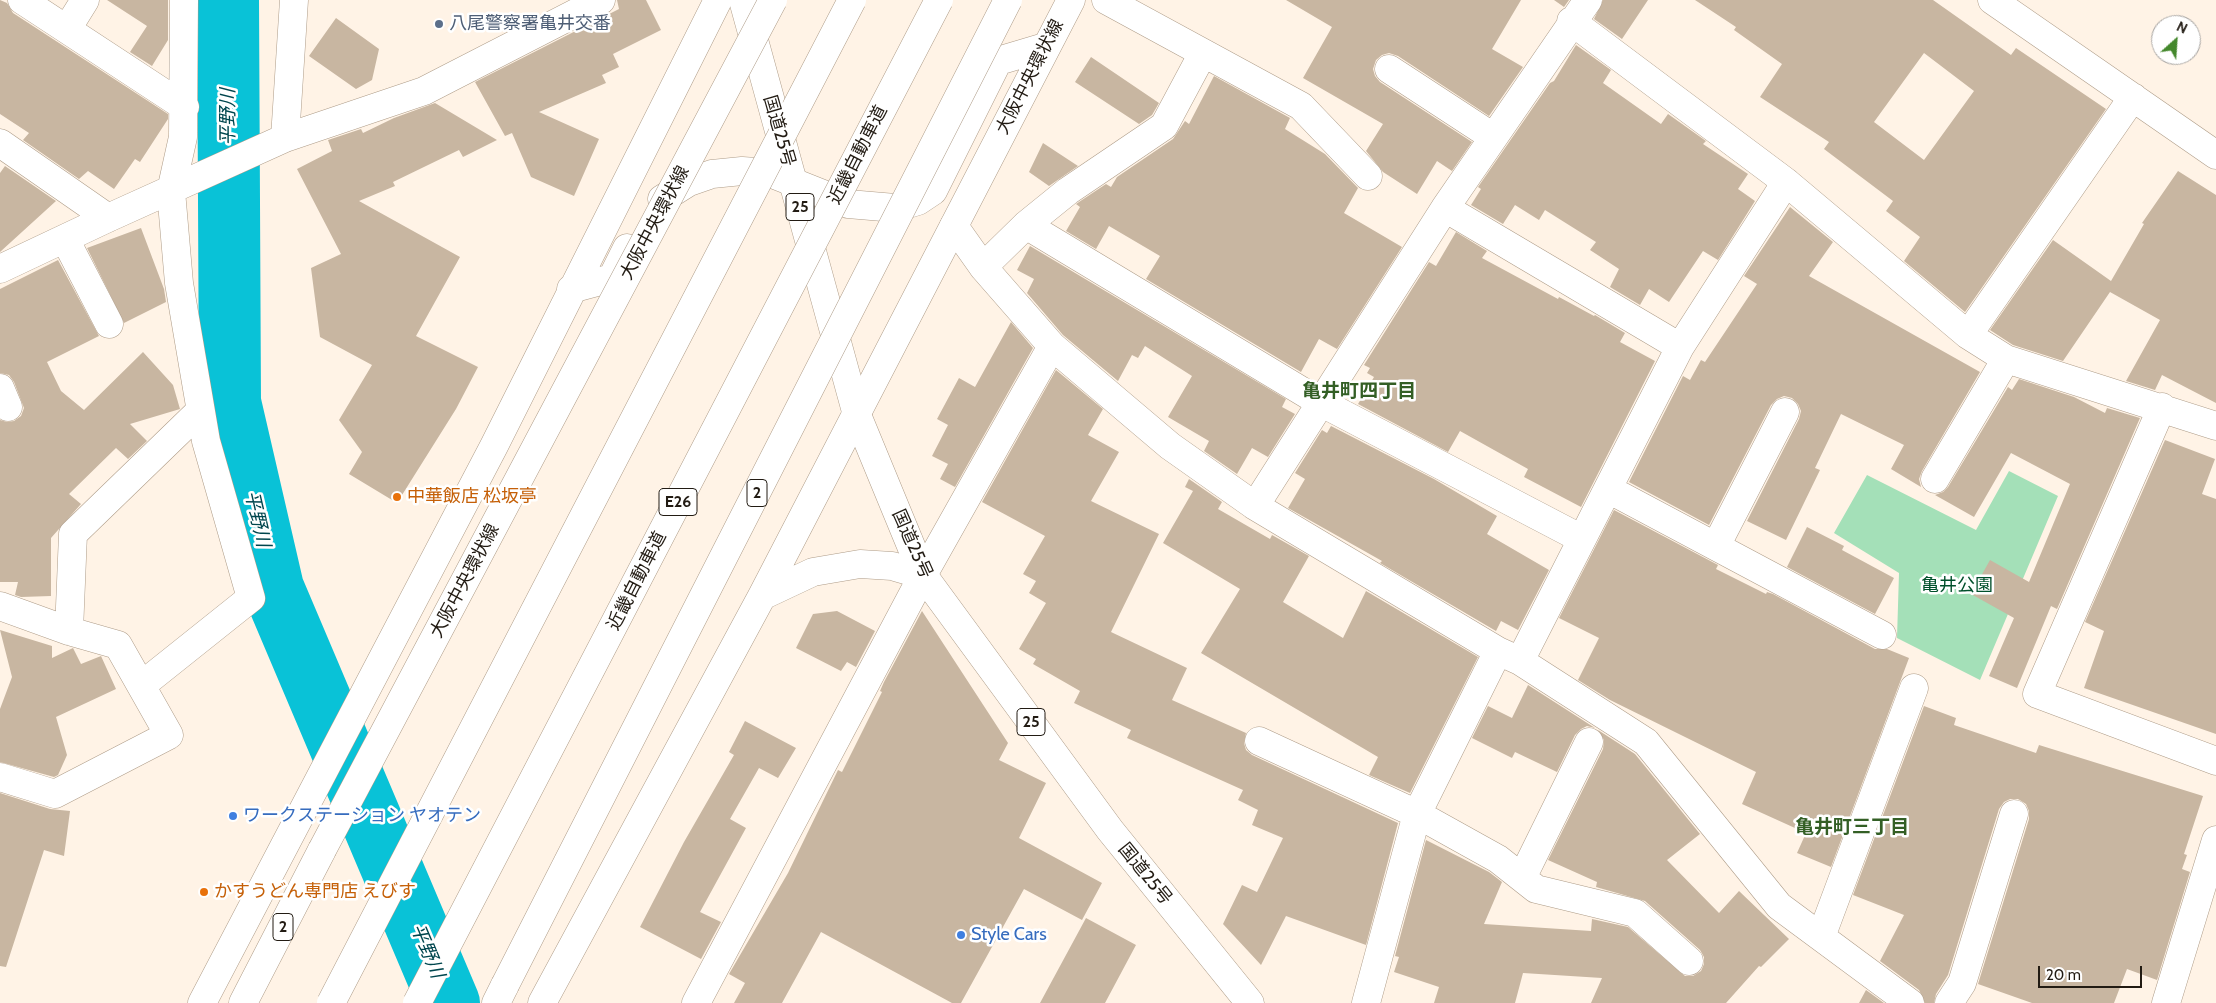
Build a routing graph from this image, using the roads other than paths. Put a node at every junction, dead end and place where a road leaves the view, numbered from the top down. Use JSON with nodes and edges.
{"nodes":[{"id":1,"x":22,"y":0,"type":"edge"},
{"id":2,"x":85,"y":0,"type":"edge"},
{"id":3,"x":184,"y":0,"type":"edge"},
{"id":4,"x":294,"y":0,"type":"edge"},
{"id":5,"x":601,"y":0,"type":"edge"},
{"id":6,"x":718,"y":0,"type":"edge"},
{"id":7,"x":743,"y":0,"type":"edge"},
{"id":8,"x":773,"y":0,"type":"edge"},
{"id":9,"x":852,"y":0,"type":"edge"},
{"id":10,"x":939,"y":0,"type":"edge"},
{"id":11,"x":1008,"y":0,"type":"edge"},
{"id":12,"x":1071,"y":0,"type":"edge"},
{"id":13,"x":1106,"y":0,"type":"edge"},
{"id":14,"x":1588,"y":0,"type":"edge"},
{"id":15,"x":1992,"y":0,"type":"edge"},
{"id":16,"x":1571,"y":21,"type":"junction"},
{"id":17,"x":67,"y":29,"type":"junction"},
{"id":18,"x":1045,"y":47,"type":"junction"},
{"id":19,"x":1203,"y":53,"type":"junction"},
{"id":20,"x":1389,"y":69,"type":"dead end"},
{"id":21,"x":2133,"y":97,"type":"junction"},
{"id":22,"x":184,"y":107,"type":"junction"},
{"id":23,"x":1493,"y":137,"type":"junction"},
{"id":24,"x":285,"y":138,"type":"junction"},
{"id":25,"x":0,"y":143,"type":"edge"},
{"id":26,"x":2216,"y":155,"type":"edge"},
{"id":27,"x":1368,"y":176,"type":"dead end"},
{"id":28,"x":793,"y":182,"type":"junction"},
{"id":29,"x":1786,"y":182,"type":"junction"},
{"id":30,"x":171,"y":190,"type":"junction"},
{"id":31,"x":1445,"y":208,"type":"junction"},
{"id":32,"x":108,"y":218,"type":"junction"},
{"id":33,"x":1026,"y":225,"type":"junction"},
{"id":34,"x":954,"y":226,"type":"junction"},
{"id":35,"x":65,"y":239,"type":"junction"},
{"id":36,"x":983,"y":266,"type":"junction"},
{"id":37,"x":0,"y":270,"type":"edge"},
{"id":38,"x":571,"y":289,"type":"junction"},
{"id":39,"x":109,"y":324,"type":"dead end"},
{"id":40,"x":1968,"y":335,"type":"junction"},
{"id":41,"x":1052,"y":346,"type":"junction"},
{"id":42,"x":1680,"y":348,"type":"junction"},
{"id":43,"x":2006,"y":359,"type":"junction"},
{"id":44,"x":1320,"y":402,"type":"junction"},
{"id":45,"x":2162,"y":407,"type":"junction"},
{"id":46,"x":200,"y":411,"type":"junction"},
{"id":47,"x":1785,"y":412,"type":"dead end"},
{"id":48,"x":857,"y":415,"type":"junction"},
{"id":49,"x":2216,"y":426,"type":"edge"},
{"id":50,"x":1935,"y":479,"type":"dead end"},
{"id":51,"x":1608,"y":488,"type":"junction"},
{"id":52,"x":1255,"y":506,"type":"junction"},
{"id":53,"x":1582,"y":539,"type":"junction"},
{"id":54,"x":1716,"y":546,"type":"junction"},
{"id":55,"x":923,"y":575,"type":"junction"},
{"id":56,"x":762,"y":596,"type":"junction"},
{"id":57,"x":0,"y":606,"type":"edge"},
{"id":58,"x":69,"y":631,"type":"junction"},
{"id":59,"x":1882,"y":635,"type":"dead end"},
{"id":60,"x":1509,"y":656,"type":"junction"},
{"id":61,"x":142,"y":685,"type":"junction"},
{"id":62,"x":1914,"y":688,"type":"dead end"},
{"id":63,"x":1259,"y":741,"type":"dead end"},
{"id":64,"x":1589,"y":742,"type":"dead end"},
{"id":65,"x":2216,"y":761,"type":"edge"},
{"id":66,"x":0,"y":777,"type":"edge"},
{"id":67,"x":1417,"y":814,"type":"junction"},
{"id":68,"x":2014,"y":814,"type":"dead end"},
{"id":69,"x":2216,"y":840,"type":"edge"},
{"id":70,"x":1522,"y":878,"type":"junction"},
{"id":71,"x":1820,"y":937,"type":"junction"},
{"id":72,"x":1688,"y":961,"type":"dead end"},
{"id":73,"x":501,"y":994,"type":"edge"},
{"id":74,"x":202,"y":1003,"type":"edge"},
{"id":75,"x":244,"y":1003,"type":"edge"},
{"id":76,"x":331,"y":1003,"type":"edge"},
{"id":77,"x":417,"y":1003,"type":"edge"},
{"id":78,"x":542,"y":1003,"type":"edge"},
{"id":79,"x":696,"y":1003,"type":"edge"},
{"id":80,"x":1250,"y":1003,"type":"edge"},
{"id":81,"x":1366,"y":1003,"type":"edge"},
{"id":82,"x":1910,"y":1003,"type":"edge"},
{"id":83,"x":1949,"y":1003,"type":"edge"},
{"id":84,"x":2166,"y":1003,"type":"edge"}],
"edges":[{"from":1,"to":17,"type":"main road"},
{"from":2,"to":17,"type":"main road"},
{"from":3,"to":22,"type":"main road"},
{"from":4,"to":24,"type":"main road"},
{"from":5,"to":24,"type":"main road"},
{"from":6,"to":38,"type":"main road"},
{"from":7,"to":28,"type":"main road","name":"国道25号","number":"25"},
{"from":8,"to":75,"type":"main road","name":"大阪中央環状線","number":"2","bridge":true},
{"from":9,"to":76,"type":"main road","bridge":true},
{"from":10,"to":77,"type":"main road","name":"近畿自動車道","number":"E26","bridge":true},
{"from":11,"to":73,"type":"main road","number":"2","bridge":true},
{"from":12,"to":18,"type":"main road","name":"大阪中央環状線"},
{"from":13,"to":19,"type":"main road"},
{"from":14,"to":16,"type":"main road"},
{"from":15,"to":21,"type":"main road"},
{"from":16,"to":23,"type":"main road"},
{"from":16,"to":29,"type":"main road"},
{"from":17,"to":22,"type":"main road"},
{"from":18,"to":28,"type":"main road"},
{"from":18,"to":34,"type":"main road","name":"大阪中央環状線"},
{"from":19,"to":27,"type":"main road"},
{"from":19,"to":33,"type":"main road"},
{"from":20,"to":23,"type":"main road"},
{"from":21,"to":26,"type":"main road"},
{"from":21,"to":40,"type":"main road"},
{"from":22,"to":30,"type":"main road"},
{"from":23,"to":31,"type":"main road"},
{"from":24,"to":30,"type":"main road"},
{"from":25,"to":32,"type":"main road"},
{"from":28,"to":38,"type":"main road"},
{"from":28,"to":48,"type":"main road","name":"国道25号","number":"25"},
{"from":29,"to":40,"type":"main road"},
{"from":29,"to":42,"type":"main road"},
{"from":30,"to":32,"type":"main road"},
{"from":30,"to":46,"type":"main road"},
{"from":31,"to":42,"type":"main road"},
{"from":31,"to":44,"type":"main road"},
{"from":32,"to":35,"type":"main road"},
{"from":33,"to":36,"type":"main road"},
{"from":33,"to":44,"type":"main road"},
{"from":34,"to":36,"type":"main road"},
{"from":34,"to":48,"type":"main road","name":"大阪中央環状線"},
{"from":35,"to":37,"type":"main road"},
{"from":35,"to":39,"type":"main road"},
{"from":36,"to":41,"type":"main road"},
{"from":38,"to":74,"type":"main road"},
{"from":40,"to":43,"type":"main road"},
{"from":41,"to":52,"type":"main road"},
{"from":41,"to":55,"type":"main road"},
{"from":42,"to":51,"type":"main road"},
{"from":43,"to":45,"type":"main road"},
{"from":43,"to":50,"type":"main road"},
{"from":44,"to":52,"type":"main road"},
{"from":44,"to":53,"type":"main road"},
{"from":45,"to":49,"type":"main road"},
{"from":45,"to":65,"type":"main road"},
{"from":46,"to":58,"type":"main road"},
{"from":46,"to":61,"type":"main road"},
{"from":47,"to":54,"type":"main road"},
{"from":48,"to":55,"type":"main road","name":"国道25号","number":"25"},
{"from":48,"to":56,"type":"main road","name":"大阪中央環状線"},
{"from":51,"to":53,"type":"main road"},
{"from":51,"to":54,"type":"main road"},
{"from":52,"to":60,"type":"main road"},
{"from":53,"to":60,"type":"main road"},
{"from":54,"to":59,"type":"main road"},
{"from":55,"to":56,"type":"main road"},
{"from":55,"to":79,"type":"main road"},
{"from":55,"to":80,"type":"main road","name":"国道25号","number":"25"},
{"from":56,"to":78,"type":"main road","name":"大阪中央環状線"},
{"from":57,"to":58,"type":"main road"},
{"from":58,"to":61,"type":"main road"},
{"from":60,"to":67,"type":"main road"},
{"from":60,"to":71,"type":"main road"},
{"from":61,"to":66,"type":"main road"},
{"from":62,"to":71,"type":"main road"},
{"from":63,"to":67,"type":"main road"},
{"from":64,"to":70,"type":"main road"},
{"from":67,"to":70,"type":"main road"},
{"from":67,"to":81,"type":"main road"},
{"from":68,"to":83,"type":"main road"},
{"from":69,"to":84,"type":"main road"},
{"from":70,"to":72,"type":"main road"},
{"from":71,"to":82,"type":"main road"}]}
